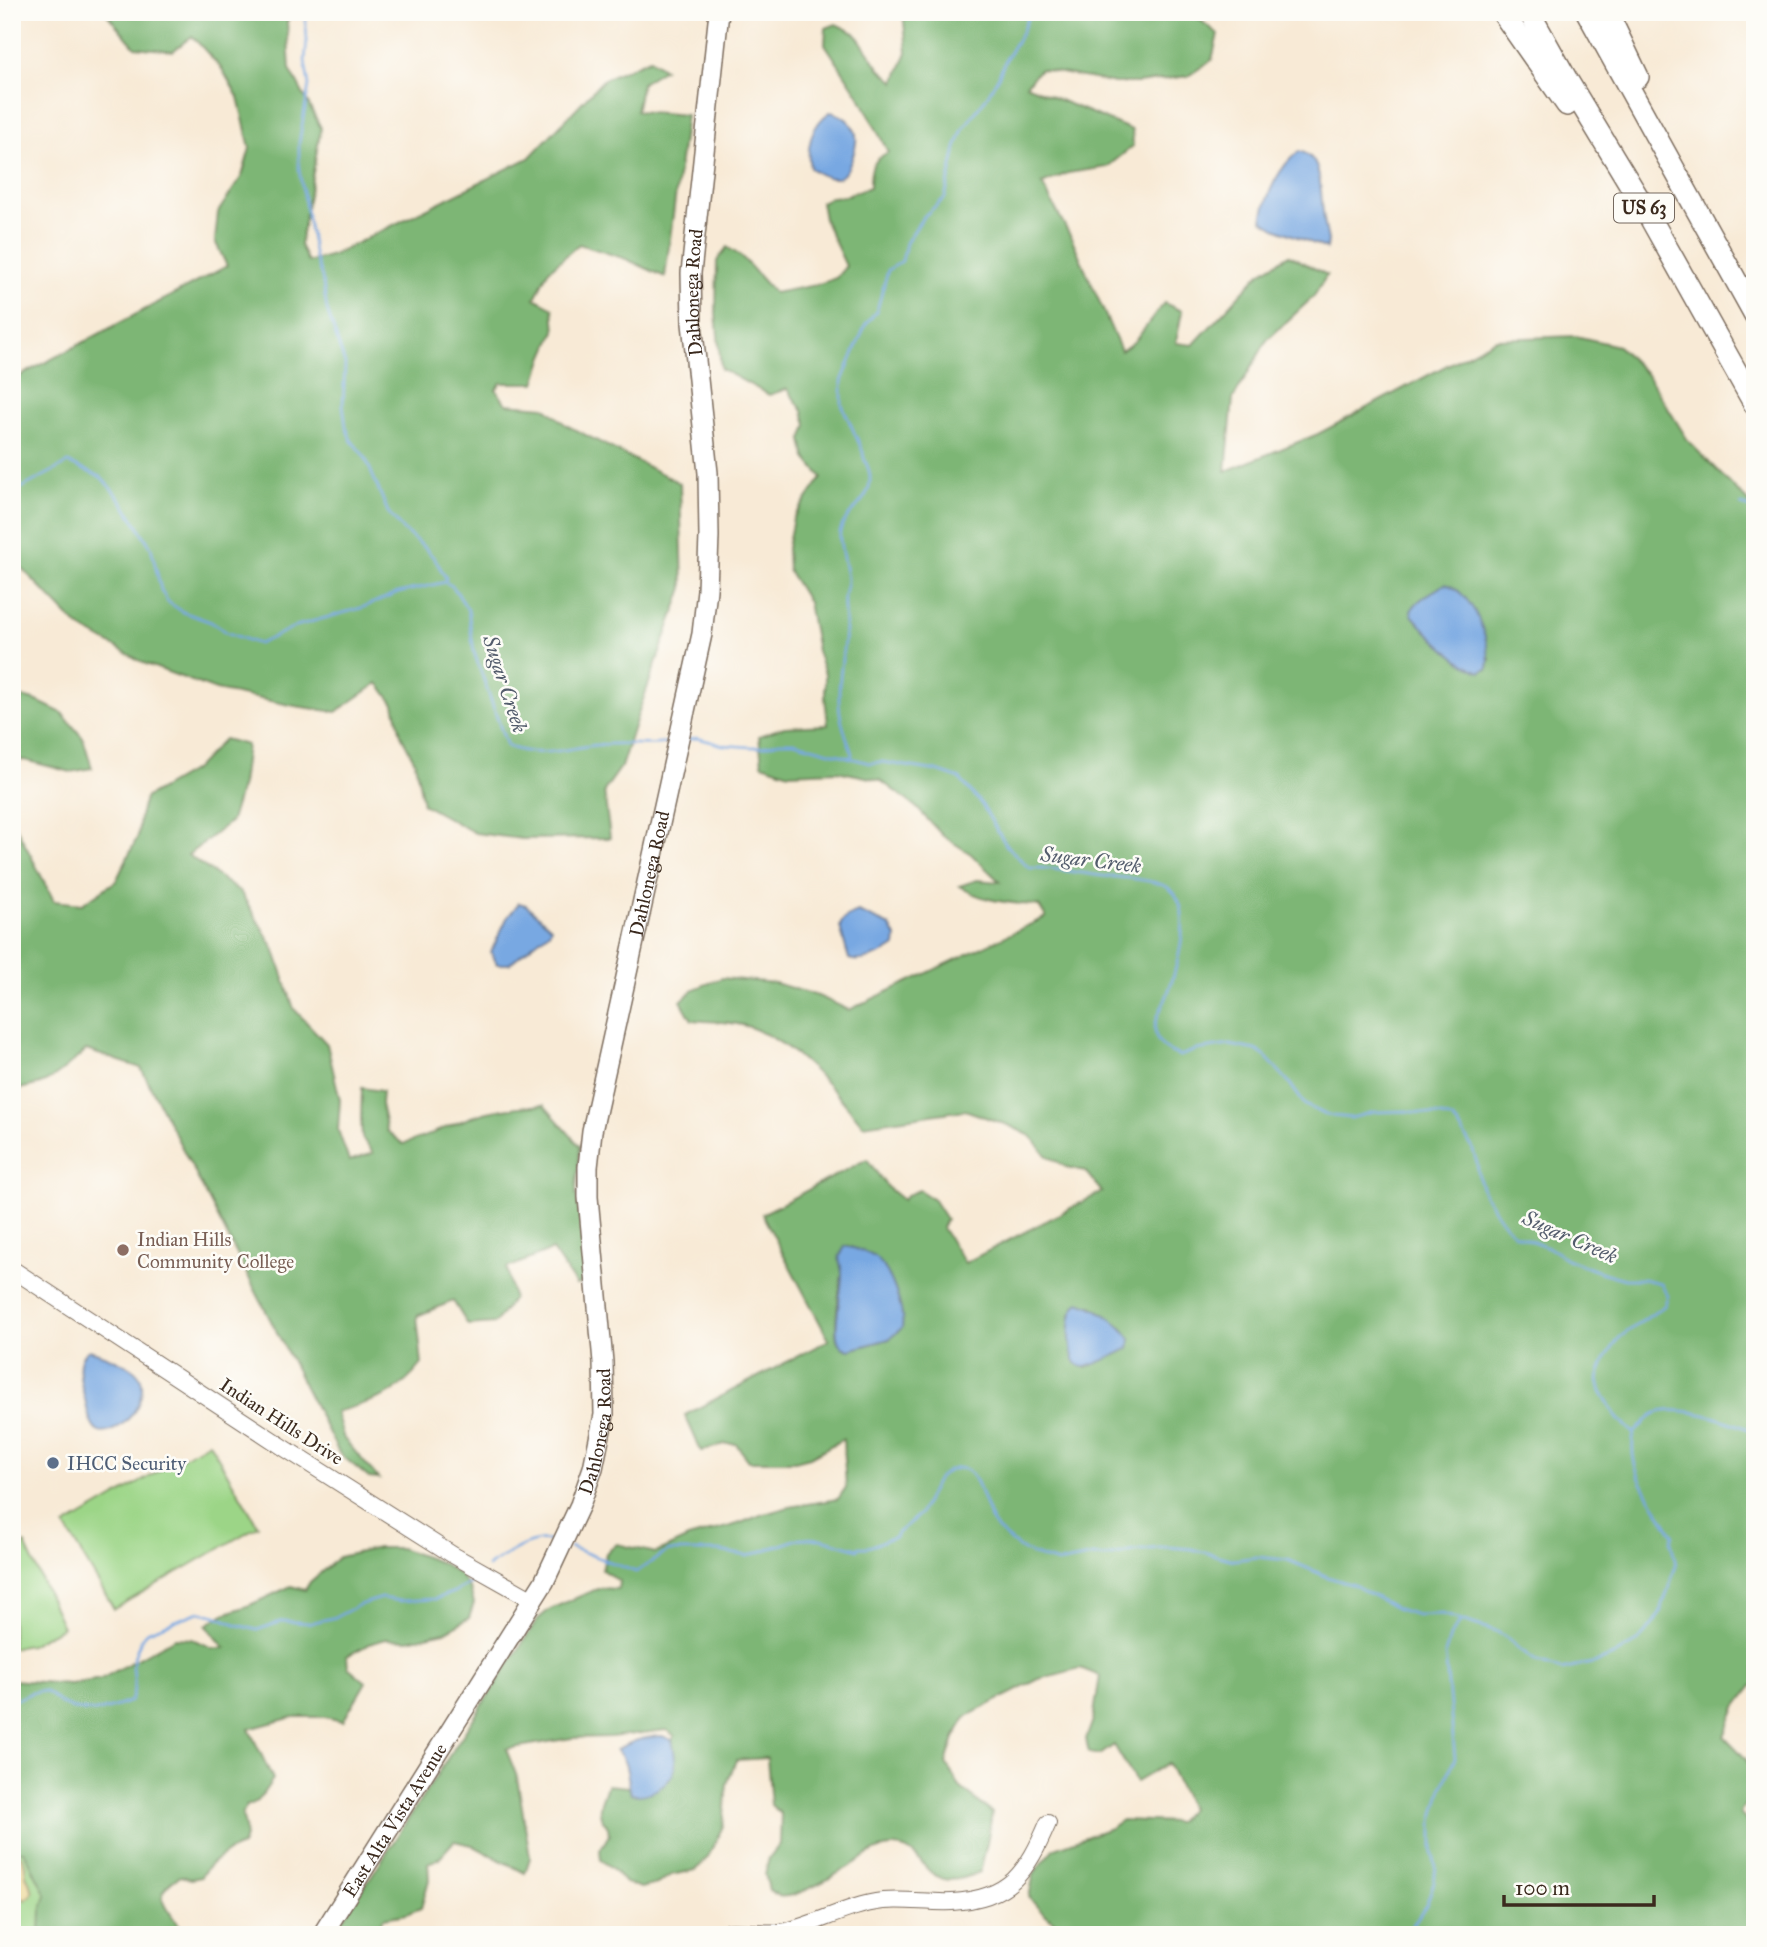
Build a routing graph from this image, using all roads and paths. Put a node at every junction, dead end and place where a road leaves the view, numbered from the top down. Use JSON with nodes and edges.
{"nodes":[{"id":1,"x":719,"y":12,"type":"edge"},
{"id":2,"x":1502,"y":12,"type":"edge"},
{"id":3,"x":1529,"y":12,"type":"edge"},
{"id":4,"x":1587,"y":12,"type":"edge"},
{"id":5,"x":1607,"y":12,"type":"edge"},
{"id":6,"x":1690,"y":198,"type":"junction"},
{"id":7,"x":1755,"y":315,"type":"edge"},
{"id":8,"x":1711,"y":327,"type":"junction"},
{"id":9,"x":1755,"y":405,"type":"edge"},
{"id":10,"x":12,"y":1269,"type":"edge"},
{"id":11,"x":533,"y":1600,"type":"junction"},
{"id":12,"x":468,"y":1703,"type":"joint"},
{"id":13,"x":1048,"y":1823,"type":"dead end"},
{"id":14,"x":322,"y":1935,"type":"edge"},
{"id":15,"x":711,"y":1935,"type":"edge"}],
"edges":[{"from":1,"to":11,"type":"main road","name":"Dahlonega Road"},
{"from":2,"to":8,"type":"highway"},
{"from":3,"to":8,"type":"highway","number":"US 63"},
{"from":4,"to":6,"type":"highway","number":"US 63"},
{"from":5,"to":6,"type":"highway"},
{"from":6,"to":7,"type":"highway","number":"US 63"},
{"from":8,"to":9,"type":"highway","number":"US 63"},
{"from":10,"to":11,"type":"street","name":"Indian Hills Drive"},
{"from":11,"to":12,"type":"main road","name":"Dahlonega Road"},
{"from":12,"to":14,"type":"main road","name":"East Alta Vista Avenue"},
{"from":13,"to":15,"type":"street"}]}
